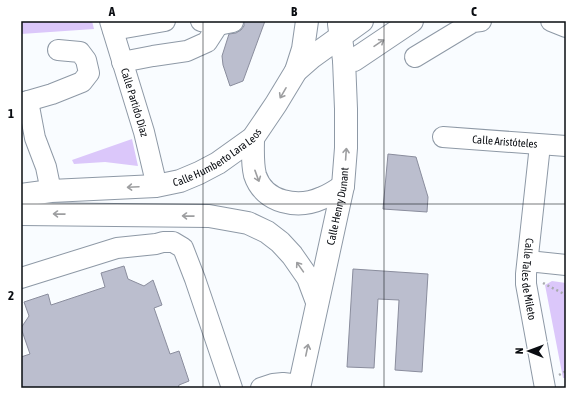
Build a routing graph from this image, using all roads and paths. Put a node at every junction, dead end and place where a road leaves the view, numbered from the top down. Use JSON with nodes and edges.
{"nodes":[{"id":1,"x":165,"y":21,"type":"edge"},
{"id":2,"x":308,"y":21,"type":"edge"},
{"id":3,"x":362,"y":21,"type":"edge"},
{"id":4,"x":412,"y":21,"type":"edge"},
{"id":5,"x":481,"y":21,"type":"edge"},
{"id":6,"x":551,"y":21,"type":"edge"},
{"id":7,"x":217,"y":23,"type":"edge"},
{"id":8,"x":143,"y":25,"type":"junction"},
{"id":9,"x":111,"y":26,"type":"edge"},
{"id":10,"x":566,"y":27,"type":"edge"},
{"id":11,"x":339,"y":29,"type":"edge"},
{"id":12,"x":58,"y":50,"type":"dead end"},
{"id":13,"x":153,"y":56,"type":"junction"},
{"id":14,"x":415,"y":57,"type":"dead end"},
{"id":15,"x":344,"y":60,"type":"junction"},
{"id":16,"x":122,"y":62,"type":"junction"},
{"id":17,"x":296,"y":71,"type":"junction"},
{"id":18,"x":25,"y":102,"type":"edge"},
{"id":19,"x":443,"y":136,"type":"dead end"},
{"id":20,"x":253,"y":138,"type":"junction"},
{"id":21,"x":28,"y":140,"type":"edge"},
{"id":22,"x":540,"y":144,"type":"junction"},
{"id":23,"x":566,"y":146,"type":"edge"},
{"id":24,"x":156,"y":186,"type":"junction"},
{"id":25,"x":344,"y":186,"type":"junction"},
{"id":26,"x":51,"y":191,"type":"junction"},
{"id":27,"x":21,"y":196,"type":"edge"},
{"id":28,"x":21,"y":214,"type":"edge"},
{"id":29,"x":566,"y":265,"type":"edge"},
{"id":30,"x":527,"y":267,"type":"junction"},
{"id":31,"x":21,"y":278,"type":"edge"},
{"id":32,"x":566,"y":295,"type":"edge"},
{"id":33,"x":317,"y":302,"type":"junction"},
{"id":34,"x":299,"y":387,"type":"edge"},
{"id":35,"x":232,"y":388,"type":"edge"},
{"id":36,"x":261,"y":388,"type":"edge"},
{"id":37,"x":545,"y":388,"type":"edge"}],
"edges":[{"from":1,"to":8,"type":"street"},
{"from":2,"to":17,"type":"main road"},
{"from":3,"to":11,"type":"main road","name":"Calle Humberto Lara Leos"},
{"from":15,"to":4,"type":"main road","one_way":true},
{"from":5,"to":14,"type":"street"},
{"from":6,"to":10,"type":"street"},
{"from":7,"to":13,"type":"street"},
{"from":8,"to":9,"type":"street"},
{"from":8,"to":13,"type":"street"},
{"from":9,"to":16,"type":"street","name":"Calle Partido Díaz"},
{"from":11,"to":15,"type":"main road","name":"Calle Henry Dunant"},
{"from":11,"to":17,"type":"main road","name":"Calle Humberto Lara Leos"},
{"from":12,"to":18,"type":"street"},
{"from":13,"to":16,"type":"street"},
{"from":25,"to":15,"type":"main road","name":"Calle Henry Dunant","one_way":true},
{"from":16,"to":24,"type":"street","name":"Calle Partido Díaz"},
{"from":17,"to":20,"type":"main road","name":"Calle Humberto Lara Leos","one_way":true},
{"from":18,"to":21,"type":"street"},
{"from":19,"to":22,"type":"street","name":"Calle Aristóteles"},
{"from":20,"to":24,"type":"main road","name":"Calle Humberto Lara Leos"},
{"from":20,"to":25,"type":"main road","one_way":true},
{"from":21,"to":26,"type":"street"},
{"from":22,"to":23,"type":"street","name":"Calle Aristóteles"},
{"from":22,"to":30,"type":"street","name":"Calle Tales de Mileto"},
{"from":24,"to":26,"type":"main road","name":"Calle Humberto Lara Leos","one_way":true},
{"from":25,"to":33,"type":"main road","name":"Calle Henry Dunant"},
{"from":26,"to":27,"type":"main road","name":"Calle Humberto Lara Leos"},
{"from":33,"to":28,"type":"main road","one_way":true},
{"from":29,"to":30,"type":"street"},
{"from":30,"to":32,"type":"path"},
{"from":30,"to":37,"type":"street","name":"Calle Tales de Mileto"},
{"from":31,"to":35,"type":"street"},
{"from":34,"to":33,"type":"main road","name":"Calle Henry Dunant","one_way":true},
{"from":34,"to":36,"type":"street"}]}
